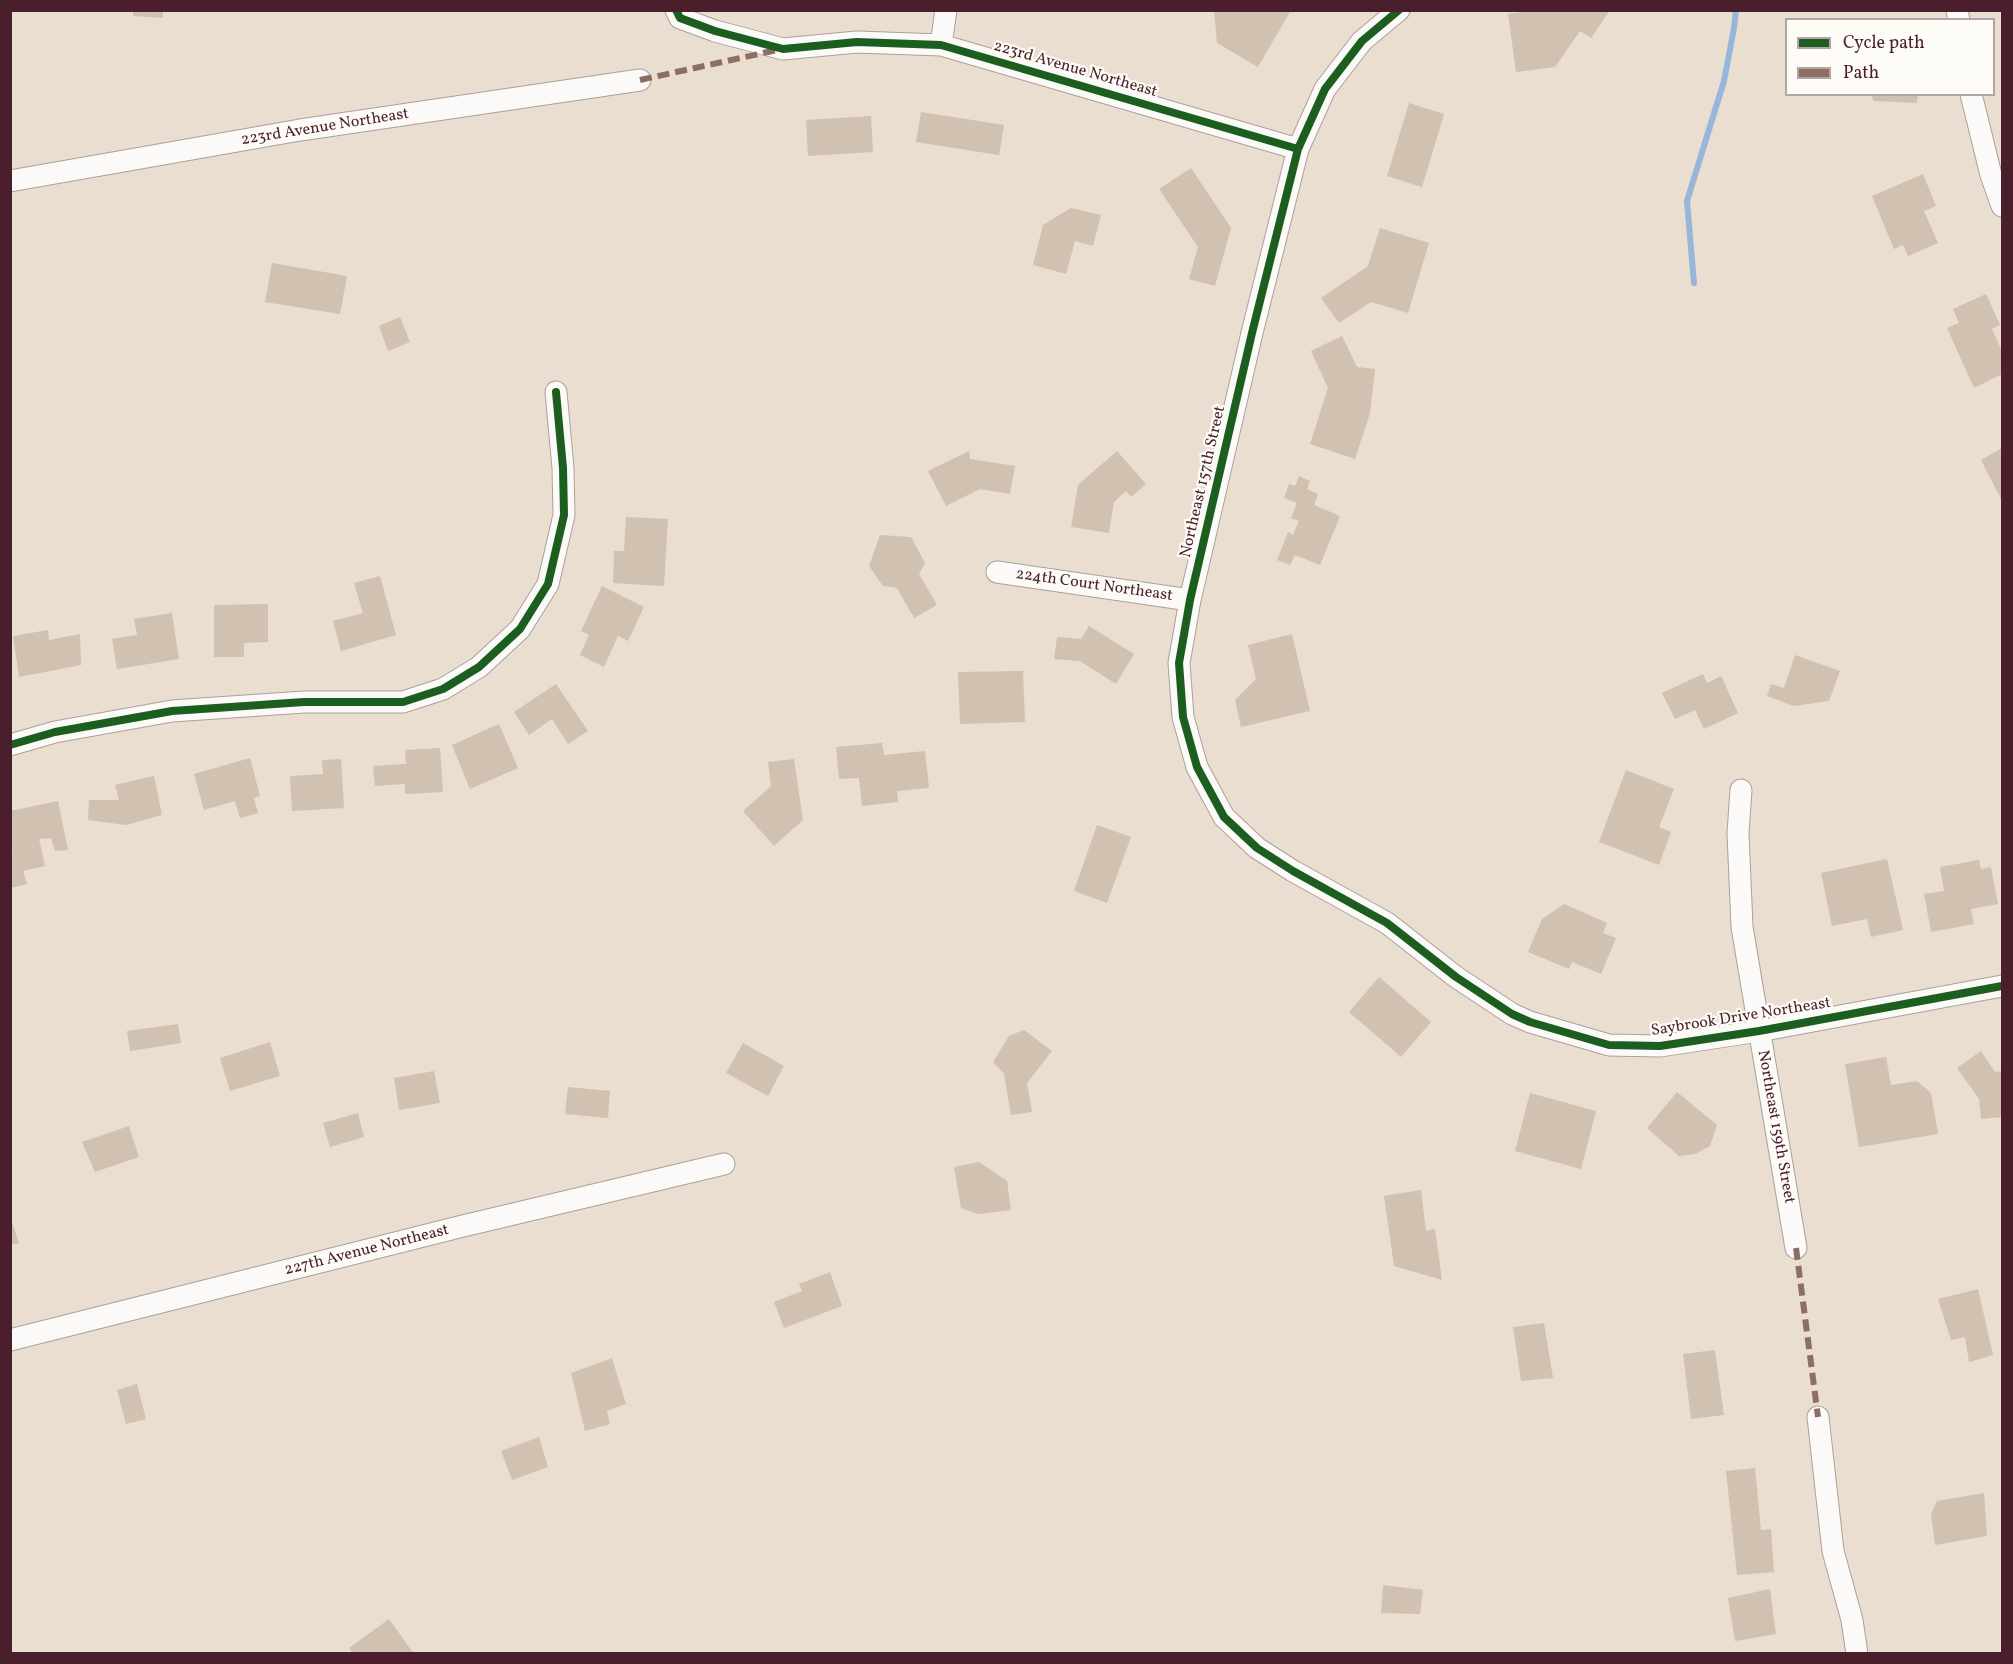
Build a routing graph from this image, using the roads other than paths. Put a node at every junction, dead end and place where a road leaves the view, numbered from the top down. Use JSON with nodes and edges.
{"nodes":[{"id":1,"x":676,"y":10,"type":"edge"},
{"id":2,"x":946,"y":10,"type":"edge"},
{"id":3,"x":1399,"y":10,"type":"edge"},
{"id":4,"x":941,"y":45,"type":"junction"},
{"id":5,"x":640,"y":80,"type":"dead end"},
{"id":6,"x":1971,"y":96,"type":"edge"},
{"id":7,"x":1298,"y":149,"type":"junction"},
{"id":8,"x":10,"y":182,"type":"edge"},
{"id":9,"x":2002,"y":206,"type":"edge"},
{"id":10,"x":556,"y":392,"type":"dead end"},
{"id":11,"x":997,"y":572,"type":"dead end"},
{"id":12,"x":1190,"y":600,"type":"junction"},
{"id":13,"x":10,"y":745,"type":"edge"},
{"id":14,"x":1741,"y":790,"type":"dead end"},
{"id":15,"x":1224,"y":817,"type":"joint"},
{"id":16,"x":2002,"y":986,"type":"edge"},
{"id":17,"x":1759,"y":1031,"type":"junction"},
{"id":18,"x":724,"y":1164,"type":"dead end"},
{"id":19,"x":1796,"y":1248,"type":"dead end"},
{"id":20,"x":10,"y":1340,"type":"edge"},
{"id":21,"x":1818,"y":1417,"type":"dead end"},
{"id":22,"x":1857,"y":1653,"type":"edge"}],
"edges":[{"from":1,"to":4,"type":"street","name":"223rd Avenue Northeast"},
{"from":2,"to":4,"type":"street"},
{"from":3,"to":7,"type":"street"},
{"from":4,"to":7,"type":"street","name":"223rd Avenue Northeast"},
{"from":5,"to":8,"type":"street","name":"223rd Avenue Northeast"},
{"from":6,"to":9,"type":"street"},
{"from":7,"to":12,"type":"street","name":"Northeast 157th Street"},
{"from":10,"to":13,"type":"street"},
{"from":11,"to":12,"type":"street","name":"224th Court Northeast"},
{"from":12,"to":15,"type":"street","name":"Northeast 157th Street"},
{"from":14,"to":17,"type":"street","name":"Northeast 159th Street"},
{"from":15,"to":17,"type":"street","name":"Saybrook Drive Northeast"},
{"from":16,"to":17,"type":"street","name":"Saybrook Drive Northeast"},
{"from":17,"to":19,"type":"street","name":"Northeast 159th Street"},
{"from":18,"to":20,"type":"street","name":"227th Avenue Northeast"},
{"from":21,"to":22,"type":"street"}]}
